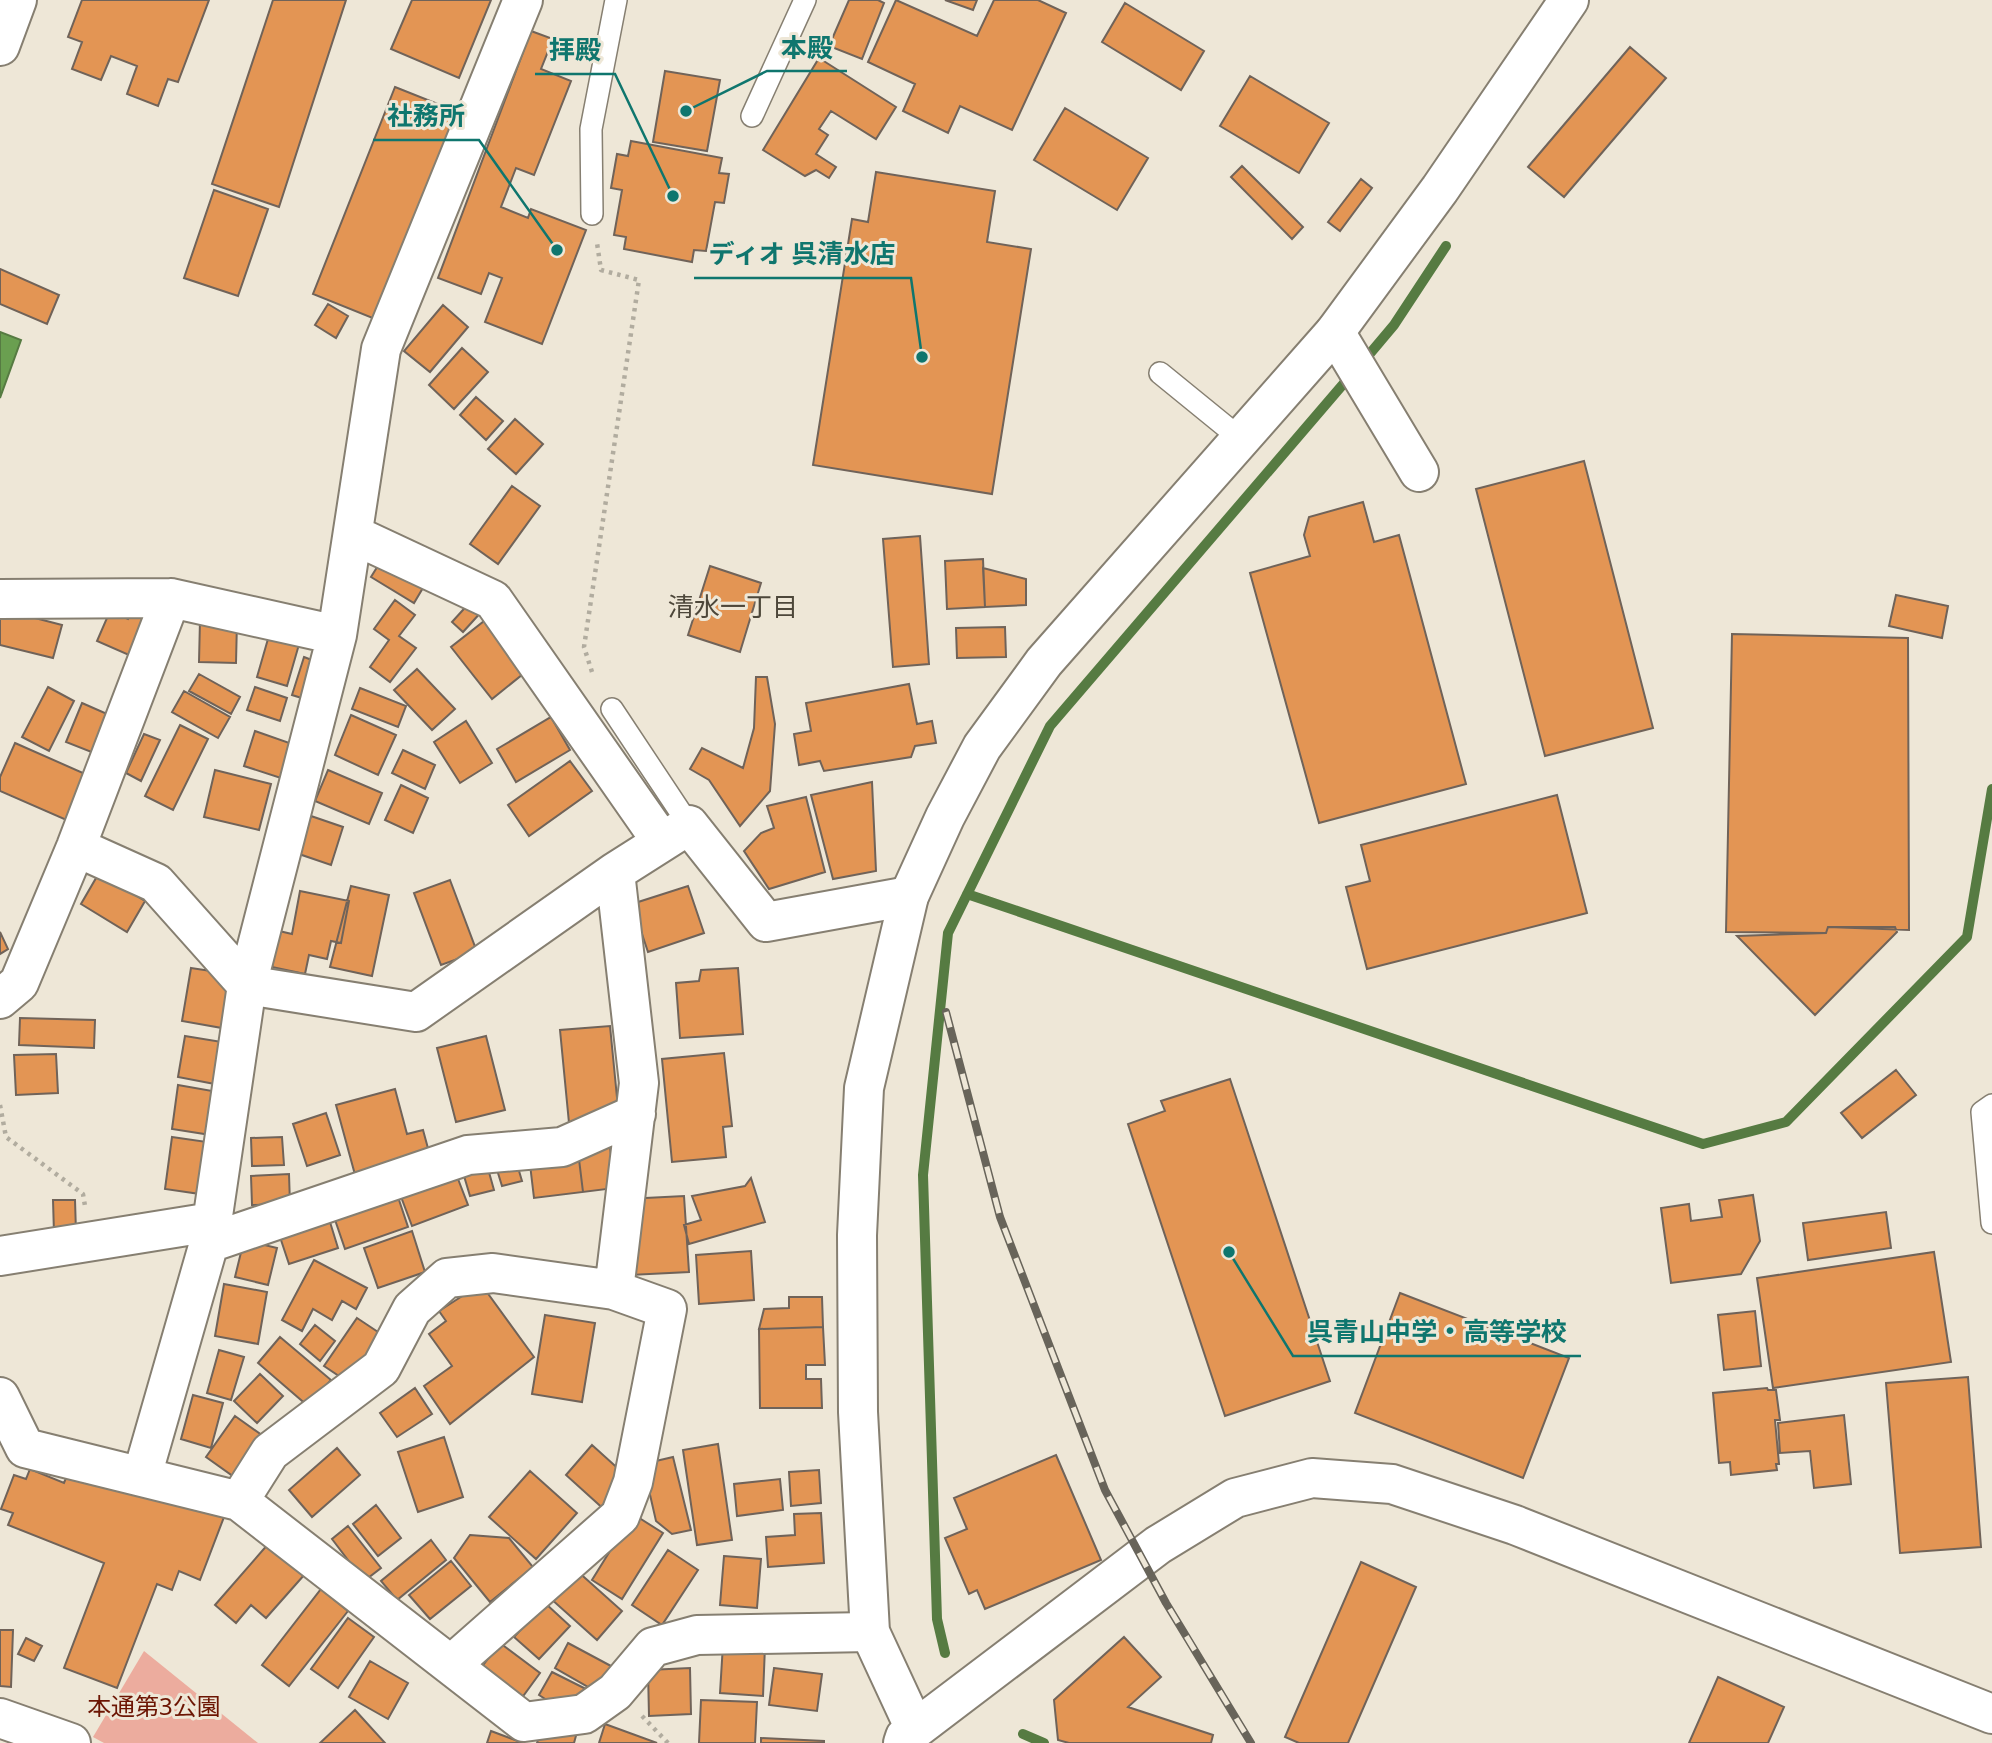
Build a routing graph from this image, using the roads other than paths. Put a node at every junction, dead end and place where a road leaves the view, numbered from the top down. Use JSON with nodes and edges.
{"nodes":[{"id":1,"x":17,"y":0,"type":"edge"},
{"id":2,"x":523,"y":0,"type":"edge"},
{"id":3,"x":616,"y":0,"type":"edge"},
{"id":4,"x":805,"y":0,"type":"edge"},
{"id":5,"x":1569,"y":0,"type":"edge"},
{"id":6,"x":0,"y":46,"type":"edge"},
{"id":7,"x":752,"y":116,"type":"dead end"},
{"id":8,"x":592,"y":214,"type":"road end"},
{"id":9,"x":1335,"y":332,"type":"junction"},
{"id":10,"x":1160,"y":373,"type":"dead end"},
{"id":11,"x":1241,"y":439,"type":"junction"},
{"id":12,"x":1419,"y":472,"type":"dead end"},
{"id":13,"x":354,"y":535,"type":"junction"},
{"id":14,"x":171,"y":598,"type":"junction"},
{"id":15,"x":0,"y":599,"type":"edge"},
{"id":16,"x":337,"y":635,"type":"junction"},
{"id":17,"x":612,"y":709,"type":"road end"},
{"id":18,"x":675,"y":834,"type":"junction"},
{"id":19,"x":76,"y":846,"type":"junction"},
{"id":20,"x":615,"y":872,"type":"junction"},
{"id":21,"x":909,"y":896,"type":"junction"},
{"id":22,"x":247,"y":985,"type":"junction"},
{"id":23,"x":0,"y":999,"type":"edge"},
{"id":24,"x":1992,"y":1105,"type":"edge"},
{"id":25,"x":636,"y":1114,"type":"junction"},
{"id":26,"x":1992,"y":1223,"type":"edge"},
{"id":27,"x":210,"y":1232,"type":"junction"},
{"id":28,"x":0,"y":1256,"type":"edge"},
{"id":29,"x":614,"y":1290,"type":"junction"},
{"id":30,"x":0,"y":1398,"type":"edge"},
{"id":31,"x":142,"y":1475,"type":"junction"},
{"id":32,"x":239,"y":1501,"type":"junction"},
{"id":33,"x":870,"y":1632,"type":"junction"},
{"id":34,"x":452,"y":1664,"type":"junction"},
{"id":35,"x":1992,"y":1714,"type":"edge"},
{"id":36,"x":0,"y":1718,"type":"edge"},
{"id":37,"x":909,"y":1736,"type":"edge"},
{"id":38,"x":71,"y":1743,"type":"edge"}],
"edges":[{"from":1,"to":6,"type":"street"},
{"from":2,"to":13,"type":"street"},
{"from":3,"to":8,"type":"lane"},
{"from":4,"to":7,"type":"lane"},
{"from":5,"to":9,"type":"street"},
{"from":9,"to":11,"type":"street"},
{"from":9,"to":12,"type":"street"},
{"from":10,"to":11,"type":"lane"},
{"from":11,"to":21,"type":"street"},
{"from":13,"to":16,"type":"street"},
{"from":13,"to":18,"type":"street"},
{"from":14,"to":15,"type":"street"},
{"from":14,"to":16,"type":"street"},
{"from":14,"to":19,"type":"street"},
{"from":16,"to":22,"type":"street"},
{"from":17,"to":18,"type":"lane"},
{"from":18,"to":20,"type":"street"},
{"from":18,"to":21,"type":"street"},
{"from":19,"to":22,"type":"street"},
{"from":19,"to":23,"type":"street"},
{"from":20,"to":22,"type":"street"},
{"from":20,"to":25,"type":"street"},
{"from":21,"to":33,"type":"street"},
{"from":22,"to":27,"type":"street"},
{"from":24,"to":26,"type":"lane"},
{"from":25,"to":27,"type":"street"},
{"from":25,"to":29,"type":"street"},
{"from":27,"to":28,"type":"street"},
{"from":27,"to":31,"type":"street"},
{"from":29,"to":32,"type":"street"},
{"from":29,"to":34,"type":"street"},
{"from":30,"to":31,"type":"street"},
{"from":31,"to":32,"type":"street"},
{"from":32,"to":34,"type":"street"},
{"from":33,"to":34,"type":"street"},
{"from":33,"to":37,"type":"street"},
{"from":35,"to":37,"type":"street"},
{"from":36,"to":38,"type":"street"}]}
